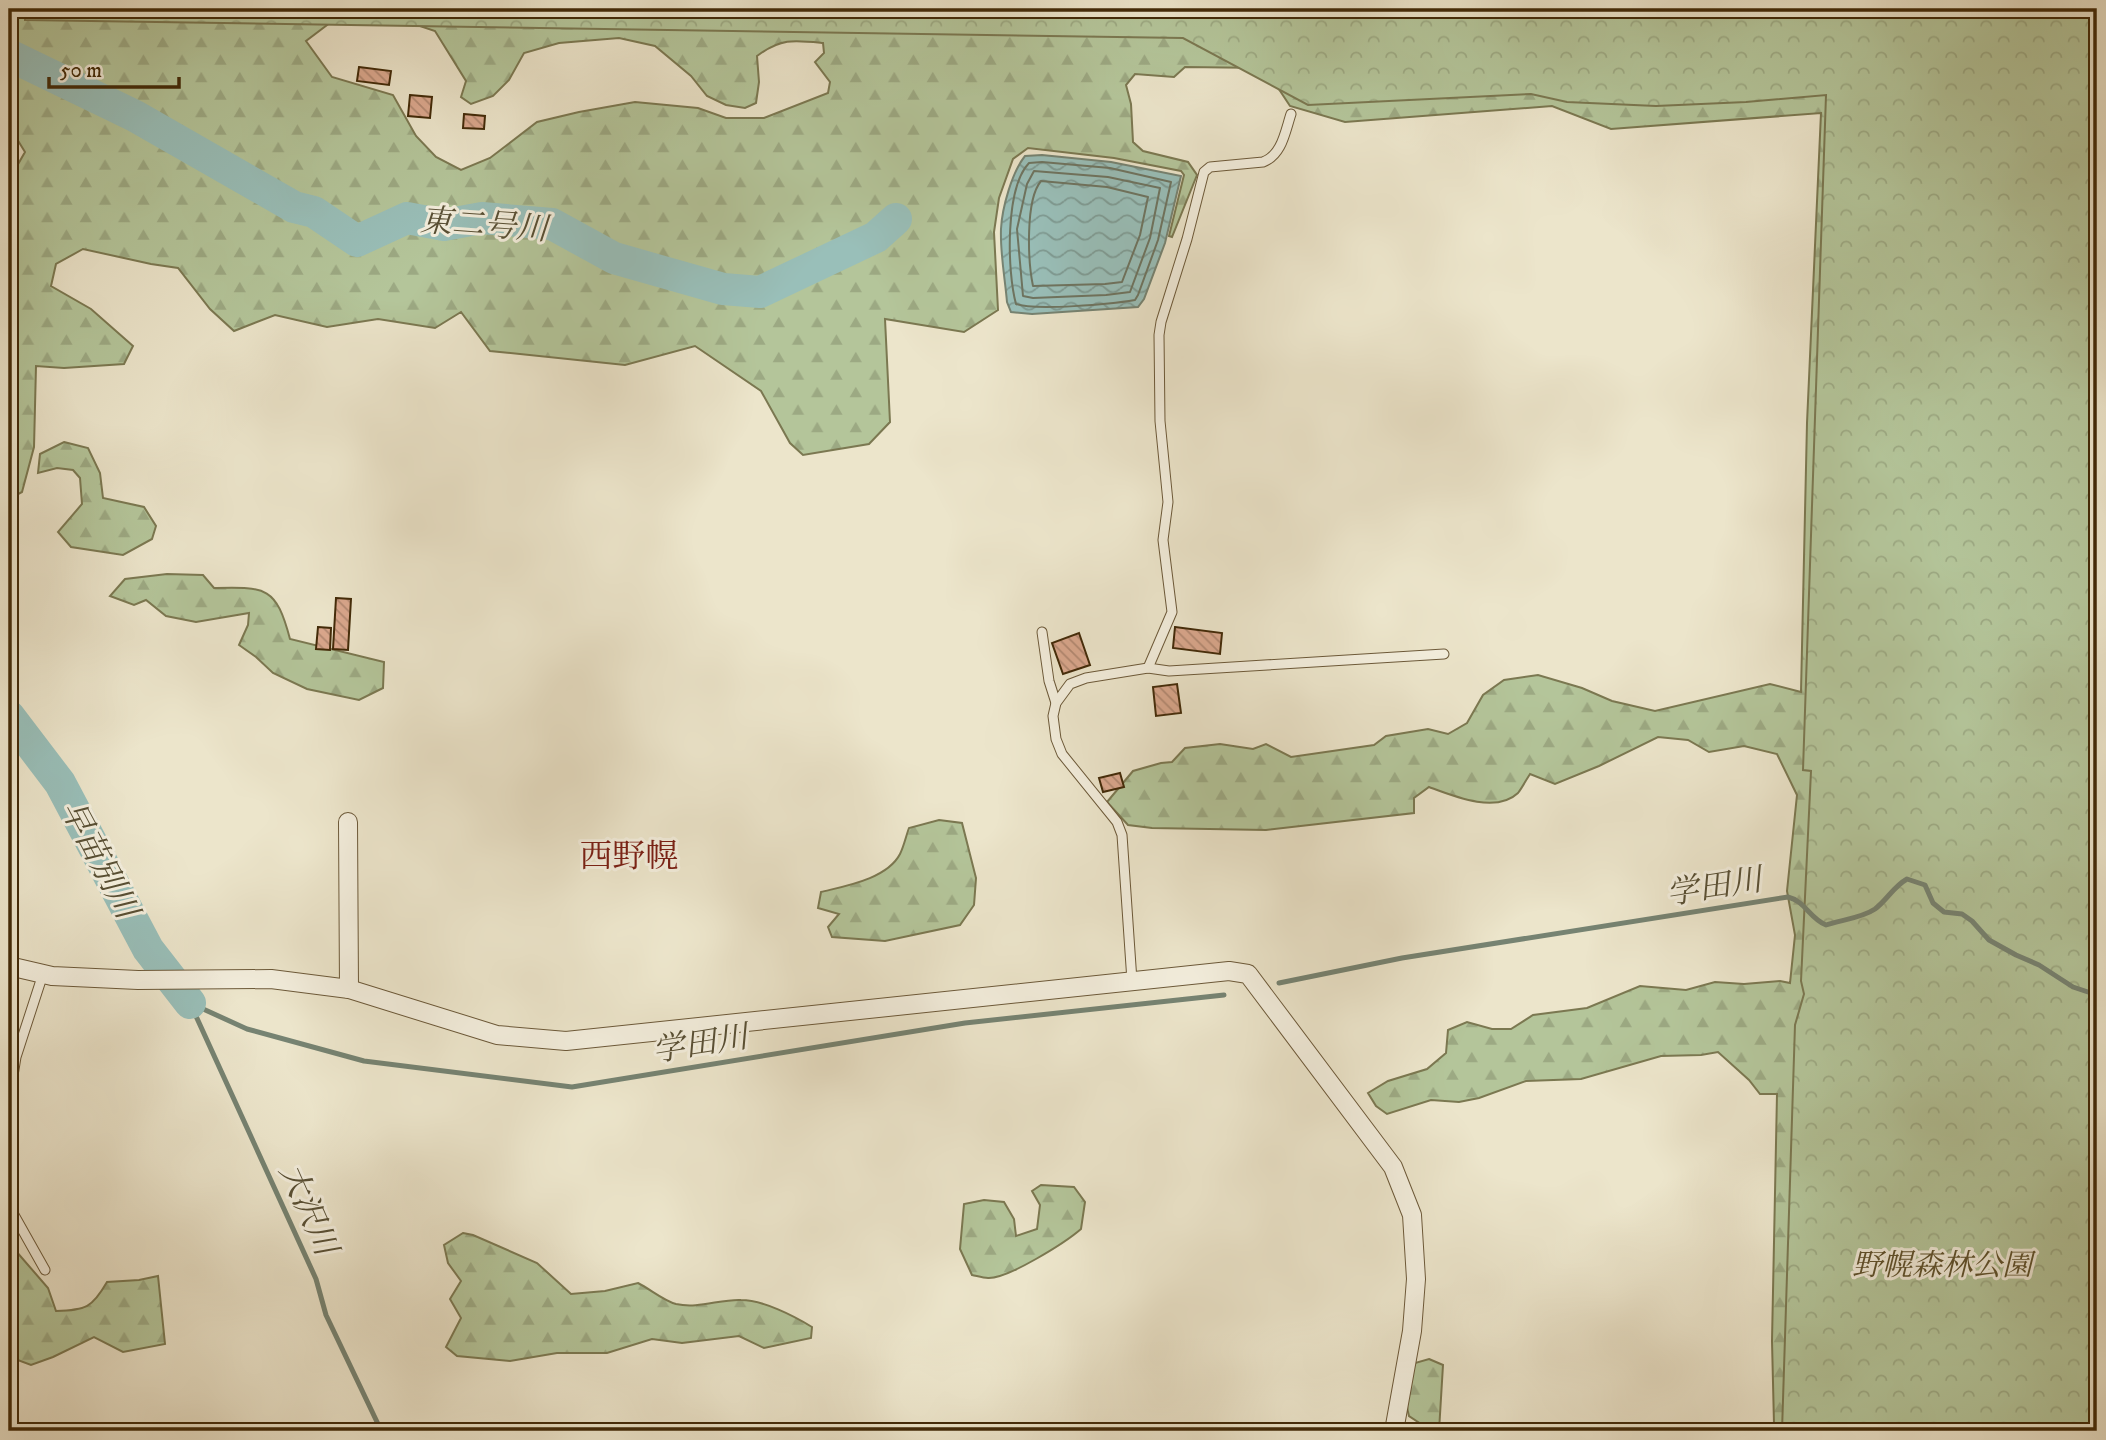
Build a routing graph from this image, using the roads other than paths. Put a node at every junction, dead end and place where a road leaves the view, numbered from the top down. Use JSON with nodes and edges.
{"nodes":[{"id":1,"x":1291,"y":114,"type":"dead end"},
{"id":2,"x":1042,"y":632,"type":"dead end"},
{"id":3,"x":1444,"y":654,"type":"dead end"},
{"id":4,"x":1148,"y":668,"type":"junction"},
{"id":5,"x":1056,"y":704,"type":"junction"},
{"id":6,"x":348,"y":822,"type":"dead end"},
{"id":7,"x":9,"y":966,"type":"edge"},
{"id":8,"x":43,"y":974,"type":"junction"},
{"id":9,"x":1132,"y":981,"type":"junction"},
{"id":10,"x":349,"y":989,"type":"junction"},
{"id":11,"x":45,"y":1269,"type":"dead end"},
{"id":12,"x":1394,"y":1431,"type":"edge"}],
"edges":[{"from":1,"to":4,"type":"lane"},
{"from":2,"to":5,"type":"lane"},
{"from":3,"to":4,"type":"lane"},
{"from":4,"to":5,"type":"lane"},
{"from":5,"to":9,"type":"lane"},
{"from":6,"to":10,"type":"street"},
{"from":7,"to":8,"type":"street"},
{"from":8,"to":10,"type":"street"},
{"from":8,"to":11,"type":"lane"},
{"from":9,"to":10,"type":"street"},
{"from":9,"to":12,"type":"street"}]}
